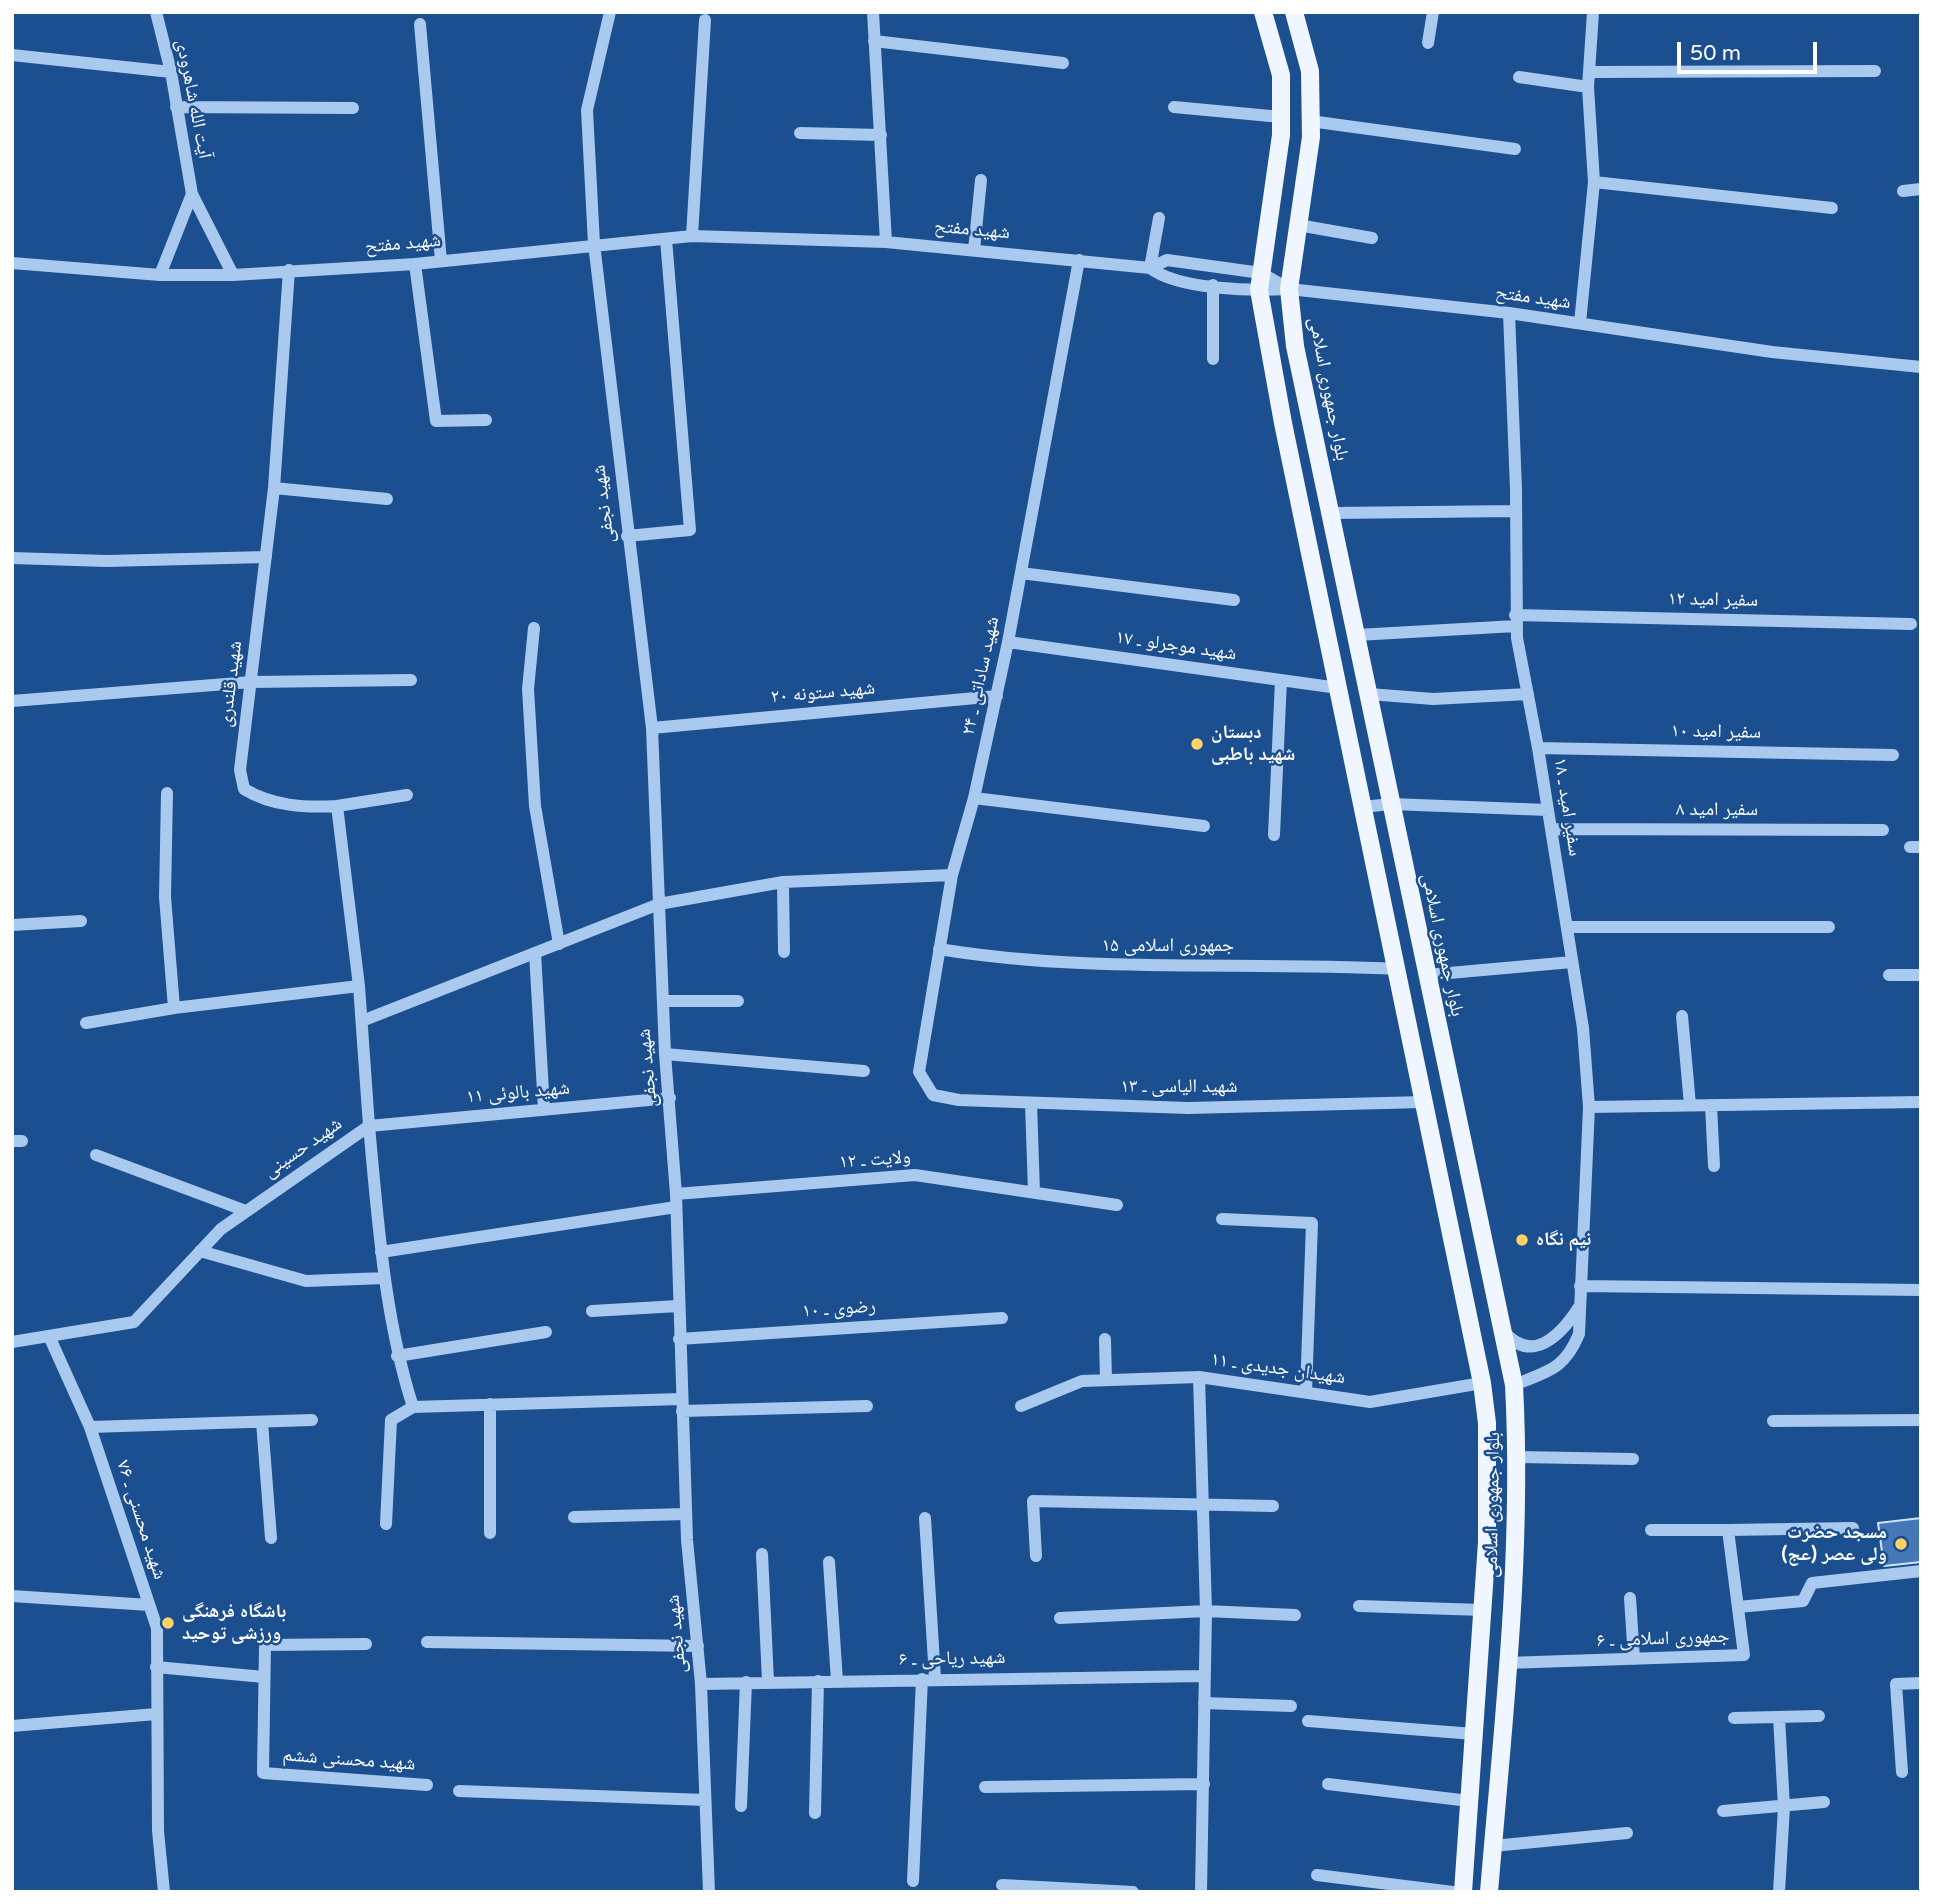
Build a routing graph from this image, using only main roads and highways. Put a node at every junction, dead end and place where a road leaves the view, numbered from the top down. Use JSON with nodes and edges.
{"nodes":[{"id":1,"x":1263,"y":12,"type":"edge"},
{"id":2,"x":1294,"y":12,"type":"edge"},
{"id":3,"x":1488,"y":1257,"type":"junction"},
{"id":4,"x":1458,"y":1260,"type":"junction"},
{"id":5,"x":1463,"y":1892,"type":"edge"},
{"id":6,"x":1489,"y":1892,"type":"edge"}],
"edges":[{"from":1,"to":4,"type":"main road","name":"بلوار جمهوری اسلامی"},
{"from":2,"to":3,"type":"main road","name":"بلوار جمهوری اسلامی"},
{"from":3,"to":4,"type":"main road"},
{"from":3,"to":6,"type":"main road","name":"بلوار جمهوری اسلامی"},
{"from":4,"to":5,"type":"main road","name":"بلوار جمهوری اسلامی"}]}
